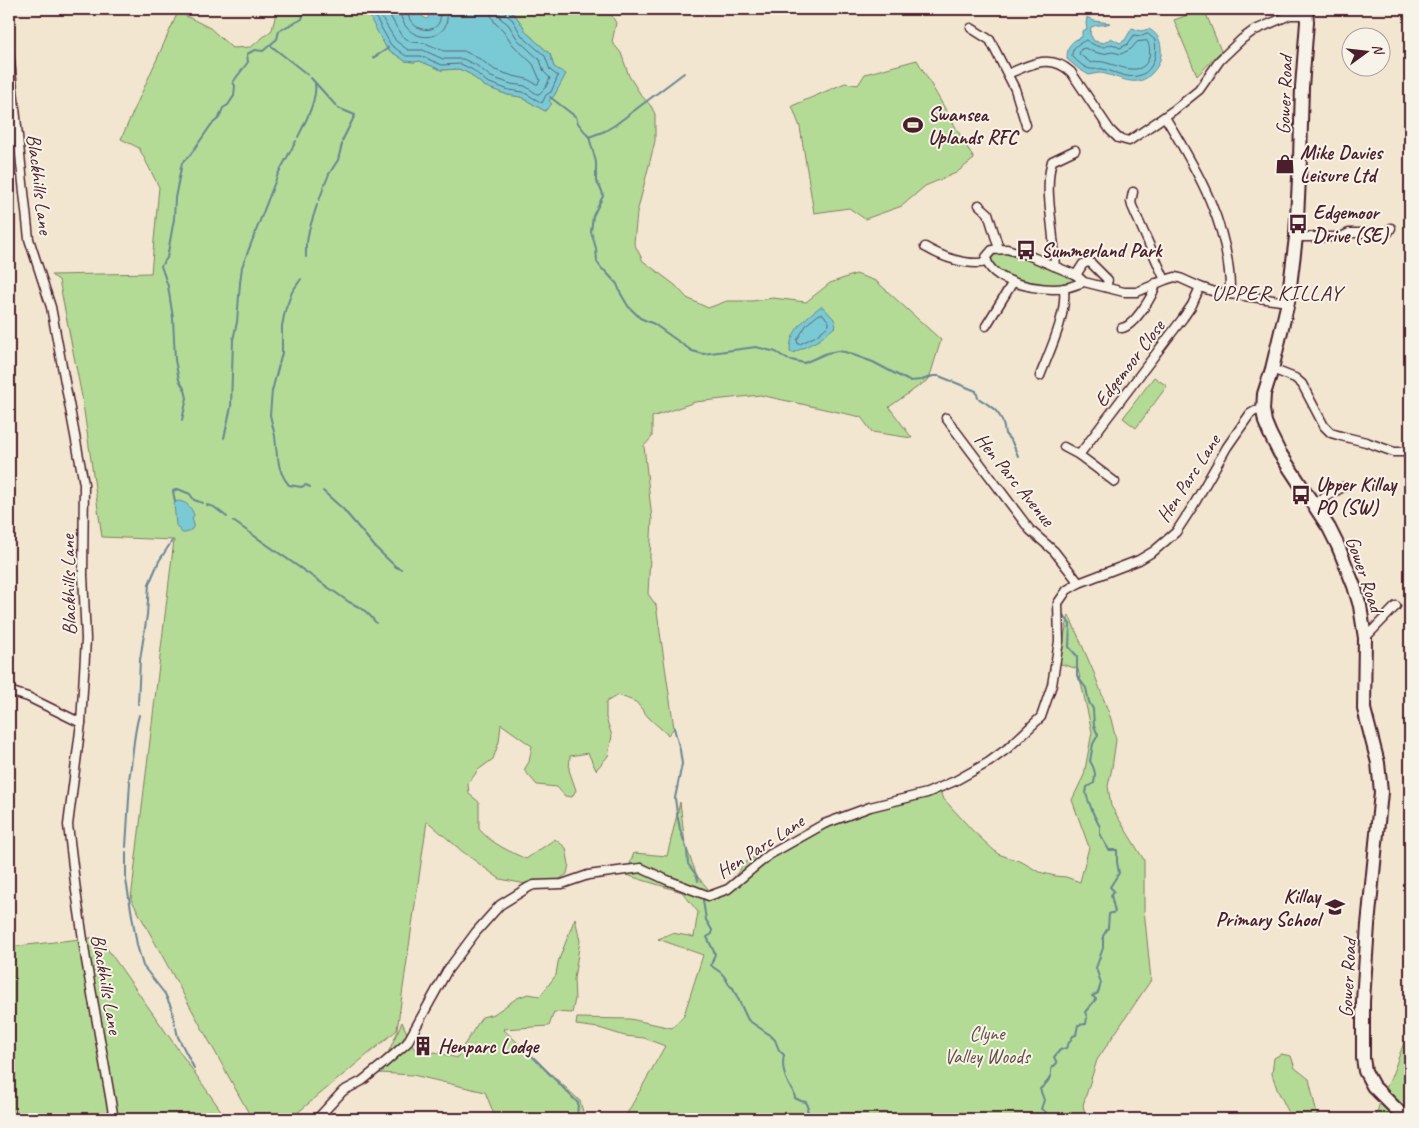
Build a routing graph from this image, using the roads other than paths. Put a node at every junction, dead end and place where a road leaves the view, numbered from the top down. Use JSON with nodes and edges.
{"nodes":[{"id":1,"x":1290,"y":12,"type":"edge"},
{"id":2,"x":1306,"y":12,"type":"edge"},
{"id":3,"x":970,"y":28,"type":"dead end"},
{"id":4,"x":9,"y":52,"type":"edge"},
{"id":5,"x":1008,"y":74,"type":"junction"},
{"id":6,"x":1165,"y":117,"type":"junction"},
{"id":7,"x":1026,"y":125,"type":"dead end"},
{"id":8,"x":1075,"y":150,"type":"dead end"},
{"id":9,"x":1133,"y":192,"type":"dead end"},
{"id":10,"x":979,"y":205,"type":"dead end"},
{"id":11,"x":1391,"y":228,"type":"dead end"},
{"id":12,"x":1296,"y":237,"type":"junction"},
{"id":13,"x":925,"y":247,"type":"dead end"},
{"id":14,"x":999,"y":249,"type":"junction"},
{"id":15,"x":987,"y":262,"type":"junction"},
{"id":16,"x":1054,"y":266,"type":"junction"},
{"id":17,"x":1076,"y":274,"type":"junction"},
{"id":18,"x":1165,"y":280,"type":"junction"},
{"id":19,"x":1013,"y":282,"type":"junction"},
{"id":20,"x":1084,"y":282,"type":"junction"},
{"id":21,"x":1156,"y":283,"type":"junction"},
{"id":22,"x":1106,"y":287,"type":"junction"},
{"id":23,"x":1064,"y":288,"type":"junction"},
{"id":24,"x":1200,"y":288,"type":"junction"},
{"id":25,"x":1230,"y":294,"type":"junction"},
{"id":26,"x":1288,"y":302,"type":"junction"},
{"id":27,"x":986,"y":326,"type":"dead end"},
{"id":28,"x":1122,"y":328,"type":"dead end"},
{"id":29,"x":1272,"y":369,"type":"junction"},
{"id":30,"x":1040,"y":376,"type":"dead end"},
{"id":31,"x":1263,"y":410,"type":"junction"},
{"id":32,"x":946,"y":418,"type":"dead end"},
{"id":33,"x":1064,"y":447,"type":"dead end"},
{"id":34,"x":1410,"y":452,"type":"edge"},
{"id":35,"x":1079,"y":455,"type":"junction"},
{"id":36,"x":1115,"y":482,"type":"dead end"},
{"id":37,"x":1343,"y":487,"type":"dead end"},
{"id":38,"x":1313,"y":504,"type":"junction"},
{"id":39,"x":1079,"y":583,"type":"junction"},
{"id":40,"x":1396,"y":606,"type":"dead end"},
{"id":41,"x":1365,"y":638,"type":"junction"},
{"id":42,"x":9,"y":691,"type":"edge"},
{"id":43,"x":81,"y":723,"type":"junction"},
{"id":44,"x":114,"y":1119,"type":"edge"},
{"id":45,"x":317,"y":1119,"type":"edge"},
{"id":46,"x":1405,"y":1119,"type":"edge"}],
"edges":[{"from":1,"to":2,"type":"street"},
{"from":1,"to":6,"type":"street"},
{"from":2,"to":12,"type":"main road","name":"Gower Road"},
{"from":3,"to":5,"type":"street"},
{"from":4,"to":43,"type":"street","name":"Blackhills Lane"},
{"from":5,"to":6,"type":"street"},
{"from":5,"to":7,"type":"street"},
{"from":6,"to":25,"type":"street"},
{"from":8,"to":16,"type":"street"},
{"from":9,"to":18,"type":"street"},
{"from":10,"to":14,"type":"street"},
{"from":11,"to":12,"type":"street"},
{"from":12,"to":26,"type":"main road","name":"Gower Road"},
{"from":13,"to":15,"type":"street"},
{"from":14,"to":15,"type":"street"},
{"from":14,"to":16,"type":"street"},
{"from":15,"to":19,"type":"street"},
{"from":16,"to":17,"type":"street"},
{"from":17,"to":20,"type":"street"},
{"from":17,"to":22,"type":"street"},
{"from":18,"to":21,"type":"street"},
{"from":18,"to":24,"type":"street"},
{"from":19,"to":23,"type":"street"},
{"from":19,"to":27,"type":"street"},
{"from":20,"to":22,"type":"street"},
{"from":20,"to":23,"type":"street"},
{"from":21,"to":22,"type":"street"},
{"from":21,"to":28,"type":"street"},
{"from":23,"to":30,"type":"street"},
{"from":24,"to":25,"type":"street"},
{"from":24,"to":35,"type":"street","name":"Edgemoor Close"},
{"from":25,"to":26,"type":"street"},
{"from":26,"to":29,"type":"main road","name":"Gower Road"},
{"from":29,"to":31,"type":"main road","name":"Gower Road"},
{"from":29,"to":34,"type":"street"},
{"from":31,"to":38,"type":"main road","name":"Gower Road"},
{"from":31,"to":39,"type":"street","name":"Hen Parc Lane"},
{"from":32,"to":39,"type":"street","name":"Hen Parc Avenue"},
{"from":33,"to":35,"type":"street"},
{"from":35,"to":36,"type":"street"},
{"from":37,"to":38,"type":"street"},
{"from":38,"to":41,"type":"main road","name":"Gower Road"},
{"from":39,"to":45,"type":"street","name":"Hen Parc Lane"},
{"from":40,"to":41,"type":"street"},
{"from":41,"to":46,"type":"main road","name":"Gower Road"},
{"from":42,"to":43,"type":"street"},
{"from":43,"to":44,"type":"street","name":"Blackhills Lane"}]}
